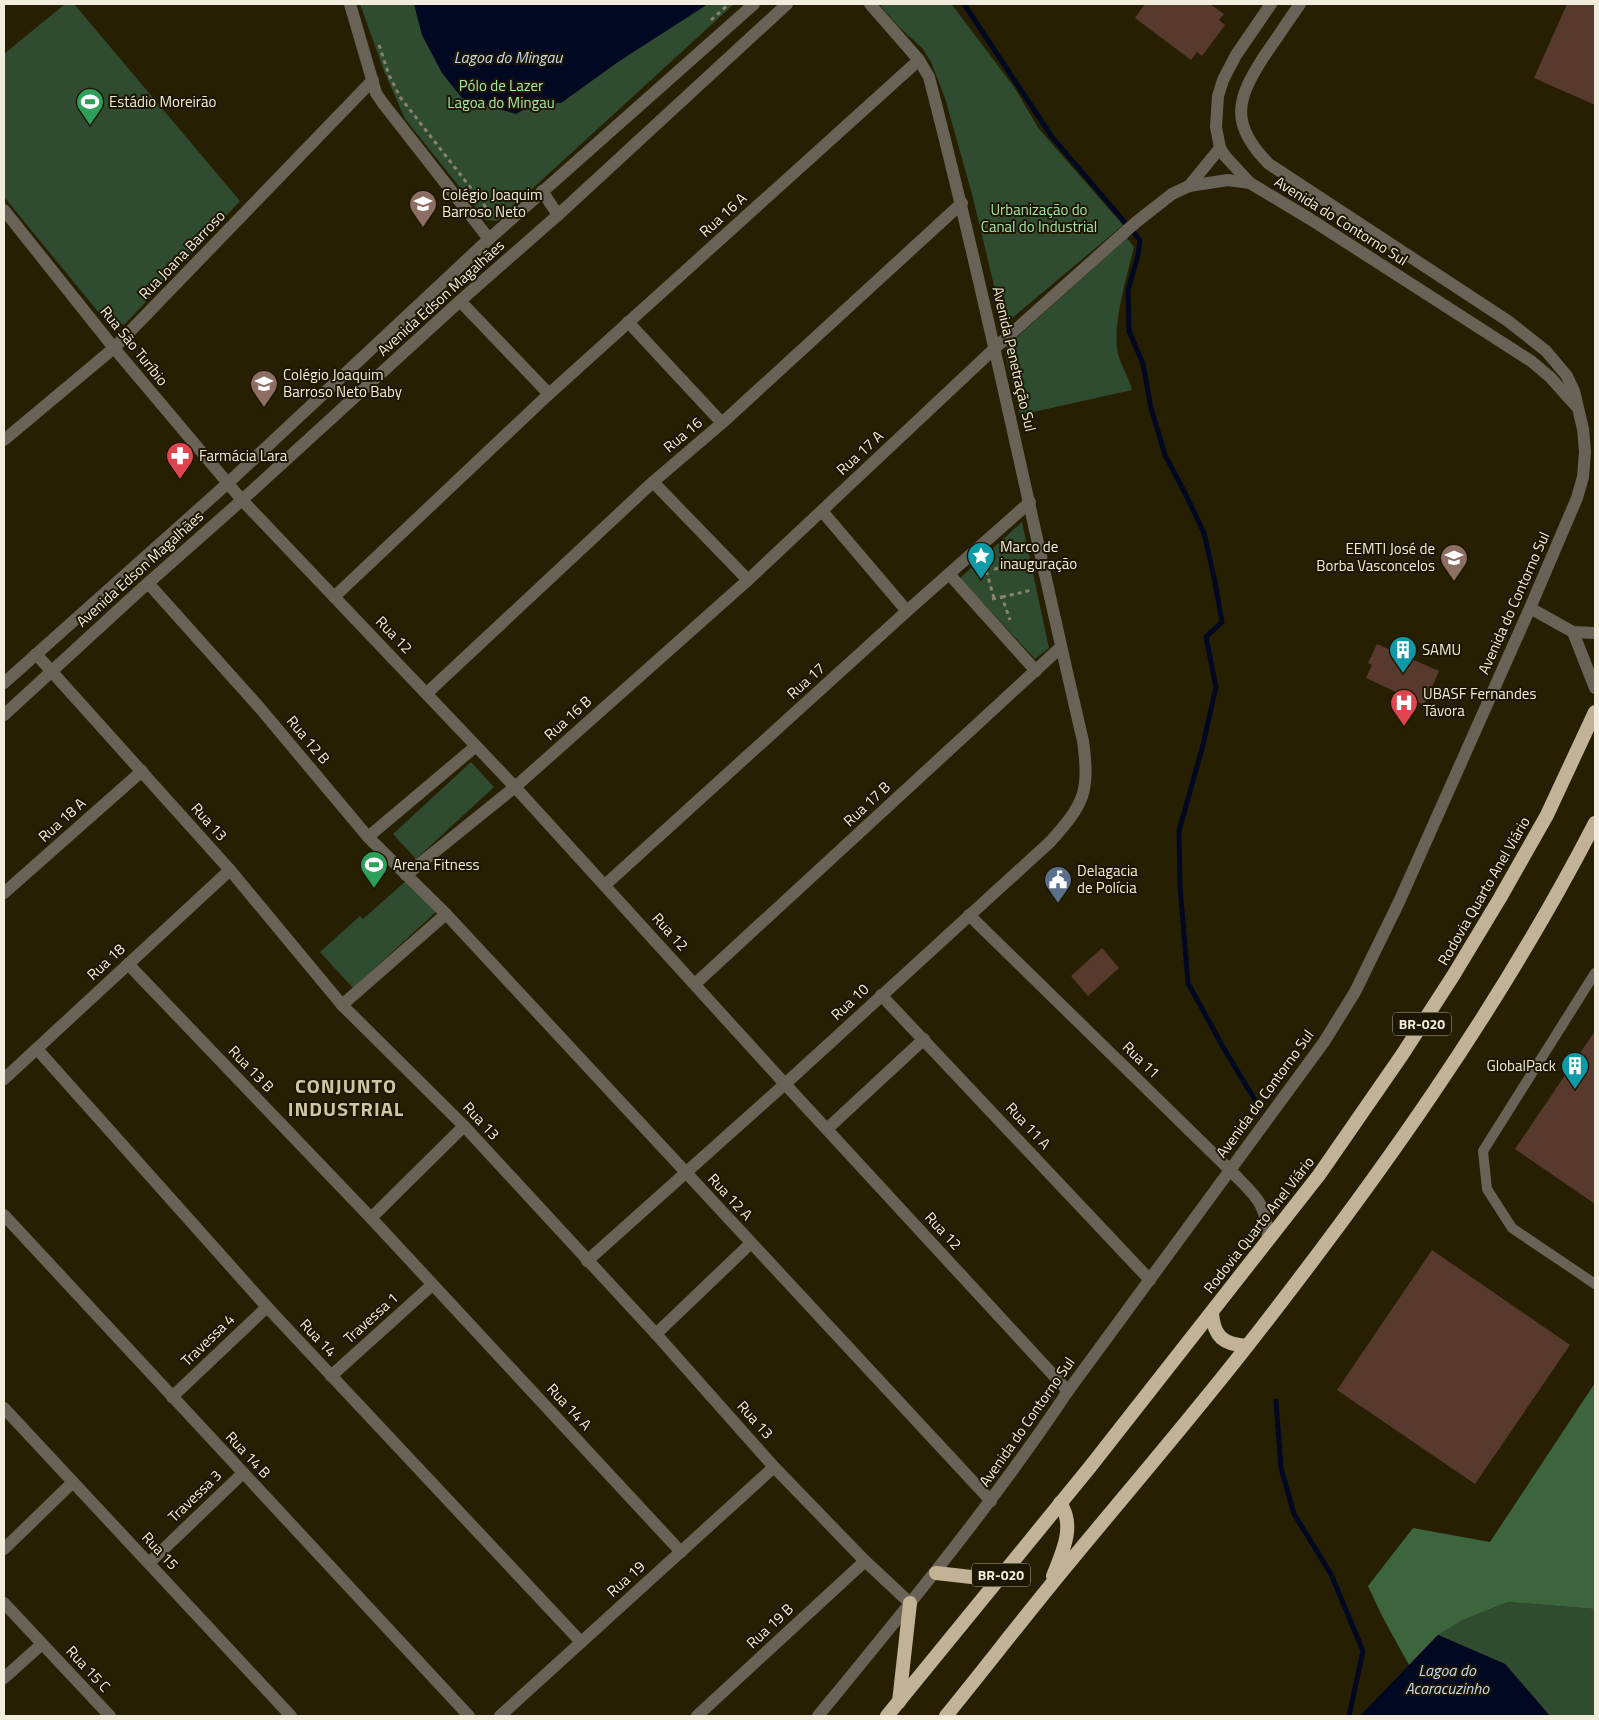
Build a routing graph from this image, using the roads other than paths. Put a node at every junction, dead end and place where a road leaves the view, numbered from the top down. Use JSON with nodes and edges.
{"nodes":[{"id":1,"x":350,"y":4,"type":"edge"},
{"id":2,"x":754,"y":4,"type":"edge"},
{"id":3,"x":787,"y":4,"type":"edge"},
{"id":4,"x":870,"y":4,"type":"edge"},
{"id":5,"x":1300,"y":4,"type":"edge"},
{"id":6,"x":1268,"y":5,"type":"edge"},
{"id":7,"x":918,"y":60,"type":"junction"},
{"id":8,"x":373,"y":80,"type":"junction"},
{"id":9,"x":1220,"y":148,"type":"junction"},
{"id":10,"x":1250,"y":182,"type":"junction"},
{"id":11,"x":1188,"y":186,"type":"junction"},
{"id":12,"x":542,"y":191,"type":"junction"},
{"id":13,"x":962,"y":203,"type":"junction"},
{"id":14,"x":4,"y":210,"type":"edge"},
{"id":15,"x":558,"y":215,"type":"junction"},
{"id":16,"x":489,"y":239,"type":"junction"},
{"id":17,"x":460,"y":301,"type":"junction"},
{"id":18,"x":628,"y":322,"type":"junction"},
{"id":19,"x":114,"y":348,"type":"junction"},
{"id":20,"x":995,"y":348,"type":"junction"},
{"id":21,"x":549,"y":394,"type":"junction"},
{"id":22,"x":1579,"y":409,"type":"junction"},
{"id":23,"x":722,"y":423,"type":"junction"},
{"id":24,"x":4,"y":440,"type":"edge"},
{"id":25,"x":653,"y":482,"type":"junction"},
{"id":26,"x":228,"y":483,"type":"junction"},
{"id":27,"x":242,"y":500,"type":"junction"},
{"id":28,"x":1030,"y":502,"type":"junction"},
{"id":29,"x":822,"y":511,"type":"junction"},
{"id":30,"x":145,"y":556,"type":"junction"},
{"id":31,"x":158,"y":574,"type":"junction"},
{"id":32,"x":950,"y":574,"type":"junction"},
{"id":33,"x":748,"y":580,"type":"junction"},
{"id":34,"x":148,"y":584,"type":"junction"},
{"id":35,"x":334,"y":597,"type":"junction"},
{"id":36,"x":1530,"y":608,"type":"junction"},
{"id":37,"x":907,"y":611,"type":"junction"},
{"id":38,"x":1573,"y":632,"type":"junction"},
{"id":39,"x":1595,"y":633,"type":"edge"},
{"id":40,"x":1061,"y":647,"type":"junction"},
{"id":41,"x":36,"y":654,"type":"junction"},
{"id":42,"x":1036,"y":671,"type":"junction"},
{"id":43,"x":51,"y":672,"type":"junction"},
{"id":44,"x":4,"y":683,"type":"edge"},
{"id":45,"x":1595,"y":688,"type":"edge"},
{"id":46,"x":427,"y":692,"type":"junction"},
{"id":47,"x":1595,"y":712,"type":"edge"},
{"id":48,"x":4,"y":715,"type":"edge"},
{"id":49,"x":1083,"y":741,"type":"joint"},
{"id":50,"x":476,"y":746,"type":"junction"},
{"id":51,"x":142,"y":771,"type":"junction"},
{"id":52,"x":515,"y":787,"type":"junction"},
{"id":53,"x":1595,"y":823,"type":"edge"},
{"id":54,"x":368,"y":837,"type":"junction"},
{"id":55,"x":230,"y":870,"type":"junction"},
{"id":56,"x":406,"y":874,"type":"junction"},
{"id":57,"x":605,"y":885,"type":"junction"},
{"id":58,"x":4,"y":893,"type":"edge"},
{"id":59,"x":446,"y":914,"type":"junction"},
{"id":60,"x":969,"y":915,"type":"junction"},
{"id":61,"x":128,"y":964,"type":"junction"},
{"id":62,"x":1595,"y":973,"type":"edge"},
{"id":63,"x":695,"y":984,"type":"junction"},
{"id":64,"x":881,"y":995,"type":"junction"},
{"id":65,"x":342,"y":1005,"type":"junction"},
{"id":66,"x":924,"y":1039,"type":"junction"},
{"id":67,"x":37,"y":1049,"type":"junction"},
{"id":68,"x":4,"y":1079,"type":"edge"},
{"id":69,"x":785,"y":1084,"type":"junction"},
{"id":70,"x":464,"y":1126,"type":"junction"},
{"id":71,"x":827,"y":1130,"type":"junction"},
{"id":72,"x":1230,"y":1170,"type":"junction"},
{"id":73,"x":686,"y":1174,"type":"junction"},
{"id":74,"x":4,"y":1215,"type":"edge"},
{"id":75,"x":371,"y":1218,"type":"junction"},
{"id":76,"x":1268,"y":1240,"type":"junction"},
{"id":77,"x":751,"y":1243,"type":"junction"},
{"id":78,"x":587,"y":1261,"type":"junction"},
{"id":79,"x":1150,"y":1280,"type":"junction"},
{"id":80,"x":1595,"y":1284,"type":"edge"},
{"id":81,"x":432,"y":1285,"type":"junction"},
{"id":82,"x":267,"y":1306,"type":"junction"},
{"id":83,"x":1212,"y":1313,"type":"junction"},
{"id":84,"x":656,"y":1334,"type":"junction"},
{"id":85,"x":1247,"y":1346,"type":"junction"},
{"id":86,"x":331,"y":1376,"type":"junction"},
{"id":87,"x":1068,"y":1391,"type":"junction"},
{"id":88,"x":172,"y":1397,"type":"junction"},
{"id":89,"x":4,"y":1408,"type":"edge"},
{"id":90,"x":774,"y":1467,"type":"junction"},
{"id":91,"x":243,"y":1473,"type":"junction"},
{"id":92,"x":73,"y":1482,"type":"junction"},
{"id":93,"x":991,"y":1500,"type":"junction"},
{"id":94,"x":1060,"y":1502,"type":"junction"},
{"id":95,"x":4,"y":1549,"type":"edge"},
{"id":96,"x":681,"y":1552,"type":"junction"},
{"id":97,"x":865,"y":1560,"type":"junction"},
{"id":98,"x":149,"y":1563,"type":"junction"},
{"id":99,"x":936,"y":1572,"type":"junction"},
{"id":100,"x":998,"y":1580,"type":"junction"},
{"id":101,"x":1050,"y":1586,"type":"junction"},
{"id":102,"x":4,"y":1603,"type":"edge"},
{"id":103,"x":910,"y":1603,"type":"junction"},
{"id":104,"x":581,"y":1642,"type":"junction"},
{"id":105,"x":42,"y":1644,"type":"junction"},
{"id":106,"x":4,"y":1678,"type":"edge"},
{"id":107,"x":899,"y":1702,"type":"junction"},
{"id":108,"x":110,"y":1716,"type":"edge"},
{"id":109,"x":292,"y":1716,"type":"edge"},
{"id":110,"x":469,"y":1716,"type":"edge"},
{"id":111,"x":500,"y":1716,"type":"edge"},
{"id":112,"x":697,"y":1716,"type":"edge"},
{"id":113,"x":818,"y":1716,"type":"edge"},
{"id":114,"x":887,"y":1716,"type":"edge"},
{"id":115,"x":946,"y":1716,"type":"edge"}],
"edges":[{"from":1,"to":8,"type":"street"},
{"from":2,"to":12,"type":"street","name":"Avenida Edson Magalhães"},
{"from":3,"to":15,"type":"street","name":"Avenida Edson Magalhães"},
{"from":4,"to":7,"type":"street","name":"Avenida Penetração Sul"},
{"from":5,"to":22,"type":"street","name":"Avenida do Contorno Sul"},
{"from":6,"to":9,"type":"street","name":"Avenida do Contorno Sul"},
{"from":7,"to":13,"type":"street","name":"Avenida Penetração Sul"},
{"from":7,"to":18,"type":"street","name":"Rua 16 A"},
{"from":8,"to":16,"type":"street"},
{"from":8,"to":19,"type":"street","name":"Rua Joana Barroso"},
{"from":9,"to":10,"type":"street","name":"Avenida do Contorno Sul"},
{"from":9,"to":11,"type":"street"},
{"from":10,"to":11,"type":"street"},
{"from":10,"to":22,"type":"street","name":"Avenida do Contorno Sul"},
{"from":11,"to":20,"type":"street","name":"Rua 17 A"},
{"from":12,"to":15,"type":"street"},
{"from":12,"to":16,"type":"street","name":"Avenida Edson Magalhães"},
{"from":13,"to":20,"type":"street","name":"Avenida Penetração Sul"},
{"from":13,"to":23,"type":"street","name":"Rua 16"},
{"from":14,"to":19,"type":"street","name":"Rua São Turíbio"},
{"from":15,"to":17,"type":"street","name":"Avenida Edson Magalhães"},
{"from":16,"to":26,"type":"street","name":"Avenida Edson Magalhães"},
{"from":17,"to":21,"type":"street"},
{"from":17,"to":27,"type":"street","name":"Avenida Edson Magalhães"},
{"from":18,"to":21,"type":"street","name":"Rua 16 A"},
{"from":18,"to":23,"type":"street"},
{"from":19,"to":24,"type":"street","name":"Rua Joana Barroso"},
{"from":19,"to":26,"type":"street","name":"Rua São Turíbio"},
{"from":20,"to":28,"type":"street","name":"Avenida Penetração Sul"},
{"from":20,"to":29,"type":"street","name":"Rua 17 A"},
{"from":21,"to":35,"type":"street"},
{"from":22,"to":36,"type":"street","name":"Avenida do Contorno Sul"},
{"from":23,"to":25,"type":"street","name":"Rua 16"},
{"from":25,"to":33,"type":"street"},
{"from":25,"to":46,"type":"street","name":"Rua 16"},
{"from":26,"to":27,"type":"street","name":"Rua São Turíbio"},
{"from":26,"to":30,"type":"street","name":"Avenida Edson Magalhães"},
{"from":27,"to":31,"type":"street","name":"Avenida Edson Magalhães"},
{"from":27,"to":35,"type":"street","name":"Rua 12"},
{"from":28,"to":32,"type":"street","name":"Rua 17"},
{"from":28,"to":40,"type":"street","name":"Avenida Penetração Sul"},
{"from":29,"to":33,"type":"street","name":"Rua 17 A"},
{"from":29,"to":37,"type":"street"},
{"from":30,"to":31,"type":"street"},
{"from":30,"to":41,"type":"street","name":"Avenida Edson Magalhães"},
{"from":31,"to":34,"type":"street","name":"Avenida Edson Magalhães"},
{"from":32,"to":37,"type":"street","name":"Rua 17"},
{"from":32,"to":42,"type":"street"},
{"from":33,"to":52,"type":"street","name":"Rua 16 B"},
{"from":34,"to":43,"type":"street","name":"Avenida Edson Magalhães"},
{"from":34,"to":54,"type":"street","name":"Rua 12 B"},
{"from":35,"to":46,"type":"street","name":"Rua 12"},
{"from":36,"to":38,"type":"street"},
{"from":36,"to":72,"type":"street","name":"Avenida do Contorno Sul"},
{"from":37,"to":57,"type":"street","name":"Rua 17"},
{"from":38,"to":39,"type":"street"},
{"from":38,"to":45,"type":"street"},
{"from":40,"to":42,"type":"street","name":"Rua 17 B"},
{"from":40,"to":49,"type":"street","name":"Avenida Penetração Sul"},
{"from":41,"to":43,"type":"street","name":"Rua 13"},
{"from":41,"to":44,"type":"street","name":"Avenida Edson Magalhães"},
{"from":42,"to":63,"type":"street","name":"Rua 17 B"},
{"from":43,"to":48,"type":"street","name":"Avenida Edson Magalhães"},
{"from":43,"to":51,"type":"street","name":"Rua 13"},
{"from":46,"to":50,"type":"street","name":"Rua 12"},
{"from":47,"to":76,"type":"highway","name":"Rodovia Quarto Anel Viário","number":"BR-020"},
{"from":49,"to":60,"type":"street","name":"Rua 10"},
{"from":50,"to":52,"type":"street","name":"Rua 12"},
{"from":50,"to":54,"type":"street"},
{"from":51,"to":55,"type":"street","name":"Rua 13"},
{"from":51,"to":58,"type":"street","name":"Rua 18 A"},
{"from":52,"to":56,"type":"street","name":"Rua 16 B"},
{"from":52,"to":57,"type":"street","name":"Rua 12"},
{"from":53,"to":85,"type":"highway","number":"BR-020"},
{"from":54,"to":56,"type":"street","name":"Rua 12 B"},
{"from":55,"to":61,"type":"street","name":"Rua 18"},
{"from":55,"to":65,"type":"street","name":"Rua 13"},
{"from":56,"to":59,"type":"street","name":"Rua 12 B"},
{"from":57,"to":63,"type":"street","name":"Rua 12"},
{"from":59,"to":65,"type":"street"},
{"from":59,"to":73,"type":"street","name":"Rua 12 A"},
{"from":60,"to":64,"type":"street","name":"Rua 10"},
{"from":60,"to":72,"type":"street","name":"Rua 11"},
{"from":61,"to":67,"type":"street","name":"Rua 18"},
{"from":61,"to":75,"type":"street","name":"Rua 13 B"},
{"from":62,"to":80,"type":"lane"},
{"from":63,"to":69,"type":"street","name":"Rua 12"},
{"from":64,"to":66,"type":"street","name":"Rua 11 A"},
{"from":64,"to":69,"type":"street","name":"Rua 10"},
{"from":65,"to":70,"type":"street","name":"Rua 13"},
{"from":66,"to":71,"type":"street"},
{"from":66,"to":79,"type":"street","name":"Rua 11 A"},
{"from":67,"to":68,"type":"street","name":"Rua 18"},
{"from":67,"to":82,"type":"street","name":"Rua 14"},
{"from":69,"to":71,"type":"street","name":"Rua 12"},
{"from":69,"to":73,"type":"street","name":"Rua 10"},
{"from":70,"to":75,"type":"street"},
{"from":70,"to":78,"type":"street","name":"Rua 13"},
{"from":71,"to":87,"type":"street","name":"Rua 12"},
{"from":72,"to":76,"type":"street","name":"Rua 11"},
{"from":72,"to":79,"type":"street","name":"Avenida do Contorno Sul"},
{"from":73,"to":77,"type":"street","name":"Rua 12 A"},
{"from":73,"to":78,"type":"street","name":"Rua 10"},
{"from":74,"to":88,"type":"street","name":"Rua 14 B"},
{"from":75,"to":81,"type":"street","name":"Rua 13 B"},
{"from":76,"to":83,"type":"highway","name":"Rodovia Quarto Anel Viário","number":"BR-020"},
{"from":77,"to":84,"type":"street"},
{"from":77,"to":93,"type":"street","name":"Rua 12 A"},
{"from":78,"to":84,"type":"street","name":"Rua 13"},
{"from":79,"to":87,"type":"street","name":"Avenida do Contorno Sul"},
{"from":81,"to":86,"type":"street","name":"Travessa 1"},
{"from":81,"to":96,"type":"street","name":"Rua 14 A"},
{"from":82,"to":86,"type":"street","name":"Rua 14"},
{"from":82,"to":88,"type":"street","name":"Travessa 4"},
{"from":83,"to":85,"type":"highway"},
{"from":83,"to":94,"type":"highway","name":"Rodovia Quarto Anel Viário","number":"BR-020"},
{"from":84,"to":90,"type":"street","name":"Rua 13"},
{"from":85,"to":101,"type":"highway","number":"BR-020"},
{"from":86,"to":104,"type":"street","name":"Rua 14"},
{"from":87,"to":93,"type":"street","name":"Avenida do Contorno Sul"},
{"from":88,"to":91,"type":"street","name":"Rua 14 B"},
{"from":89,"to":92,"type":"street","name":"Rua 15"},
{"from":90,"to":96,"type":"street","name":"Rua 19"},
{"from":90,"to":97,"type":"street","name":"Rua 13"},
{"from":91,"to":98,"type":"street","name":"Travessa 3"},
{"from":91,"to":110,"type":"street","name":"Rua 14 B"},
{"from":92,"to":95,"type":"street"},
{"from":92,"to":98,"type":"street","name":"Rua 15"},
{"from":93,"to":99,"type":"street","name":"Avenida do Contorno Sul"},
{"from":94,"to":100,"type":"highway","name":"Rodovia Quarto Anel Viário","number":"BR-020"},
{"from":94,"to":101,"type":"highway"},
{"from":96,"to":104,"type":"street","name":"Rua 19"},
{"from":97,"to":103,"type":"street","name":"Rua 13"},
{"from":97,"to":112,"type":"street","name":"Rua 19 B"},
{"from":98,"to":109,"type":"street","name":"Rua 15"},
{"from":99,"to":100,"type":"highway"},
{"from":99,"to":103,"type":"street","name":"Avenida do Contorno Sul"},
{"from":100,"to":107,"type":"highway","name":"Rodovia Quarto Anel Viário","number":"BR-020"},
{"from":101,"to":115,"type":"highway","number":"BR-020"},
{"from":102,"to":105,"type":"street","name":"Rua 15 C"},
{"from":103,"to":107,"type":"highway"},
{"from":103,"to":113,"type":"street","name":"Avenida do Contorno Sul"},
{"from":104,"to":111,"type":"street","name":"Rua 19"},
{"from":105,"to":106,"type":"street"},
{"from":105,"to":108,"type":"street","name":"Rua 15 C"},
{"from":107,"to":114,"type":"highway","name":"Rodovia Quarto Anel Viário","number":"BR-020"}]}
